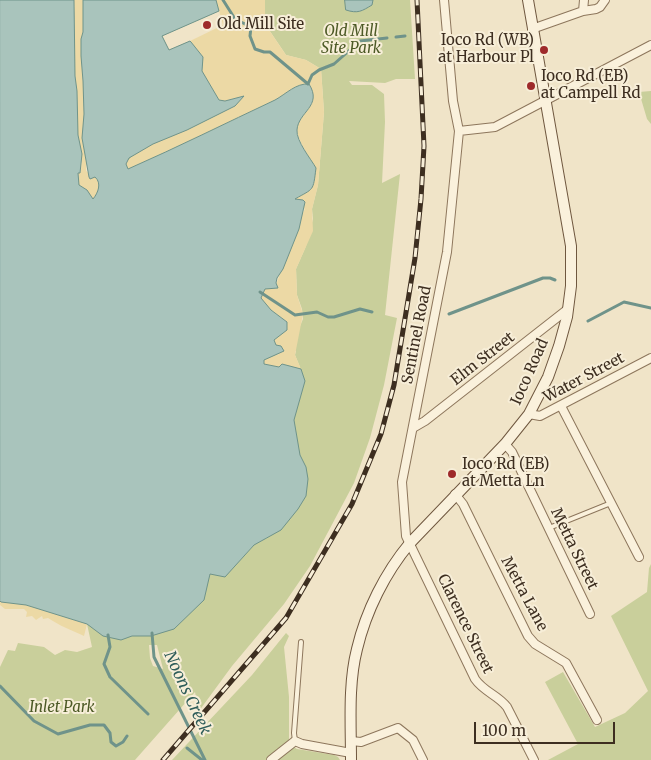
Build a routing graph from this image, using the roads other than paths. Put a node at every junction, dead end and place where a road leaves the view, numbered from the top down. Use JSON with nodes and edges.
{"nodes":[{"id":1,"x":444,"y":0,"type":"edge"},
{"id":2,"x":528,"y":0,"type":"edge"},
{"id":3,"x":584,"y":0,"type":"edge"},
{"id":4,"x":605,"y":0,"type":"edge"},
{"id":5,"x":583,"y":11,"type":"junction"},
{"id":6,"x":532,"y":29,"type":"junction"},
{"id":7,"x":651,"y":45,"type":"edge"},
{"id":8,"x":544,"y":100,"type":"junction"},
{"id":9,"x":459,"y":131,"type":"junction"},
{"id":10,"x":568,"y":309,"type":"junction"},
{"id":11,"x":651,"y":358,"type":"edge"},
{"id":12,"x":561,"y":406,"type":"junction"},
{"id":13,"x":529,"y":414,"type":"junction"},
{"id":14,"x":413,"y":428,"type":"junction"},
{"id":15,"x":505,"y":444,"type":"junction"},
{"id":16,"x":456,"y":494,"type":"junction"},
{"id":17,"x":611,"y":503,"type":"junction"},
{"id":18,"x":549,"y":528,"type":"junction"},
{"id":19,"x":410,"y":543,"type":"junction"},
{"id":20,"x":638,"y":558,"type":"dead end"},
{"id":21,"x":590,"y":614,"type":"dead end"},
{"id":22,"x":301,"y":642,"type":"dead end"},
{"id":23,"x":598,"y":720,"type":"dead end"},
{"id":24,"x":296,"y":742,"type":"junction"},
{"id":25,"x":351,"y":742,"type":"junction"},
{"id":26,"x":351,"y":757,"type":"edge"},
{"id":27,"x":271,"y":760,"type":"edge"},
{"id":28,"x":424,"y":760,"type":"edge"},
{"id":29,"x":534,"y":760,"type":"edge"}],
"edges":[{"from":1,"to":9,"type":"street","name":"Sentinel Road"},
{"from":2,"to":6,"type":"main road","name":"Ioco Road"},
{"from":3,"to":5,"type":"street"},
{"from":4,"to":5,"type":"street"},
{"from":5,"to":6,"type":"street"},
{"from":6,"to":8,"type":"main road","name":"Ioco Road"},
{"from":7,"to":8,"type":"street"},
{"from":8,"to":9,"type":"street"},
{"from":8,"to":10,"type":"main road","name":"Ioco Road"},
{"from":9,"to":14,"type":"street","name":"Sentinel Road"},
{"from":10,"to":13,"type":"main road","name":"Ioco Road"},
{"from":10,"to":14,"type":"street","name":"Elm Street"},
{"from":11,"to":12,"type":"street","name":"Water Street"},
{"from":12,"to":13,"type":"street","name":"Water Street"},
{"from":12,"to":17,"type":"street"},
{"from":13,"to":15,"type":"main road","name":"Ioco Road"},
{"from":14,"to":19,"type":"street","name":"Sentinel Road"},
{"from":15,"to":16,"type":"main road","name":"Ioco Road"},
{"from":15,"to":18,"type":"street","name":"Metta Street"},
{"from":16,"to":19,"type":"main road","name":"Ioco Road"},
{"from":16,"to":23,"type":"street","name":"Metta Lane"},
{"from":17,"to":18,"type":"lane"},
{"from":17,"to":20,"type":"street"},
{"from":18,"to":21,"type":"street","name":"Metta Street"},
{"from":19,"to":25,"type":"main road","name":"Ioco Road"},
{"from":19,"to":29,"type":"street","name":"Clarence Street"},
{"from":22,"to":24,"type":"lane"},
{"from":24,"to":26,"type":"street"},
{"from":24,"to":27,"type":"street"},
{"from":25,"to":26,"type":"main road","name":"Ioco Road"},
{"from":25,"to":28,"type":"street"}]}
